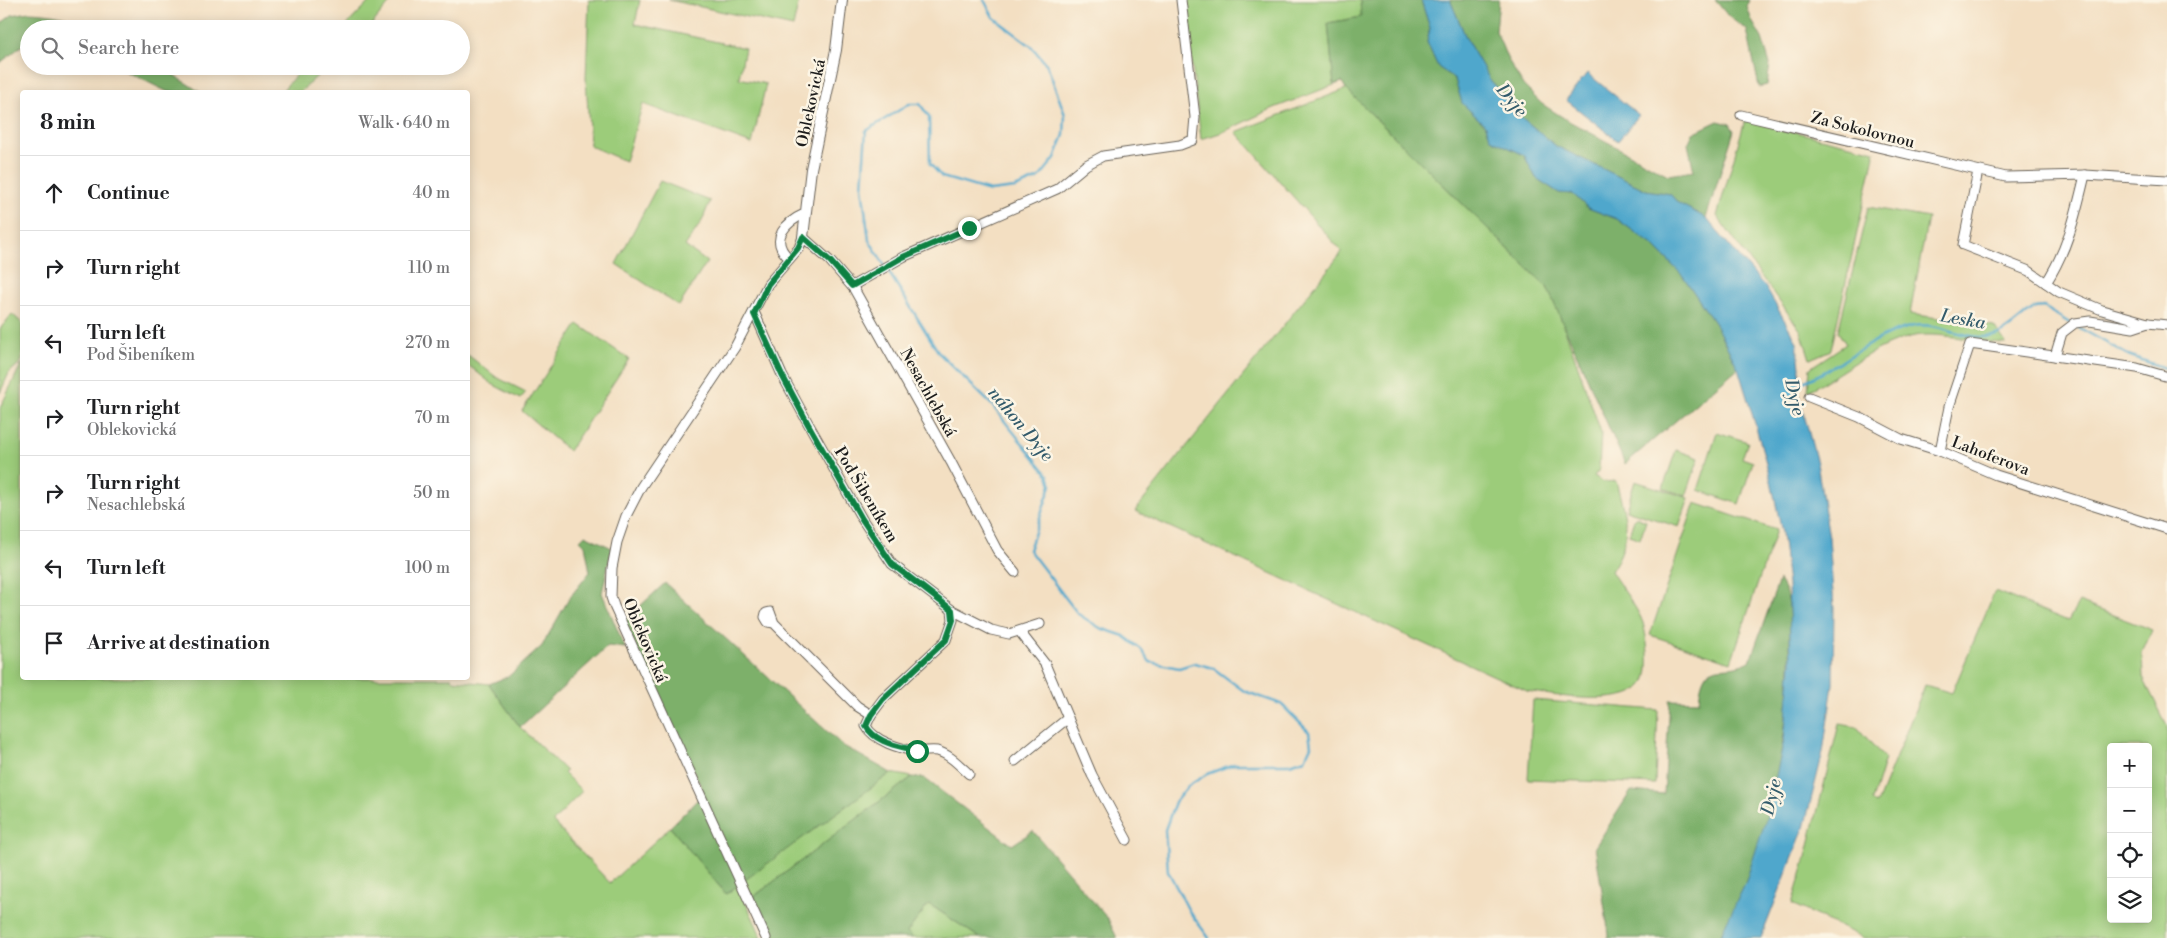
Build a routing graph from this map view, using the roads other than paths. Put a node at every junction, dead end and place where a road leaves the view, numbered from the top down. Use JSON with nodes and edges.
{"nodes":[{"id":1,"x":842,"y":0,"type":"edge"},
{"id":2,"x":1181,"y":0,"type":"edge"},
{"id":3,"x":1742,"y":115,"type":"dead end"},
{"id":4,"x":1978,"y":171,"type":"junction"},
{"id":5,"x":2085,"y":175,"type":"junction"},
{"id":6,"x":2167,"y":180,"type":"edge"},
{"id":7,"x":806,"y":213,"type":"junction"},
{"id":8,"x":803,"y":237,"type":"junction"},
{"id":9,"x":789,"y":258,"type":"junction"},
{"id":10,"x":2046,"y":283,"type":"junction"},
{"id":11,"x":852,"y":286,"type":"junction"},
{"id":12,"x":754,"y":314,"type":"junction"},
{"id":13,"x":2148,"y":323,"type":"junction"},
{"id":14,"x":2167,"y":325,"type":"edge"},
{"id":15,"x":2055,"y":356,"type":"junction"},
{"id":16,"x":2165,"y":376,"type":"dead end"},
{"id":17,"x":1809,"y":397,"type":"dead end"},
{"id":18,"x":1940,"y":451,"type":"junction"},
{"id":19,"x":2167,"y":529,"type":"edge"},
{"id":20,"x":1015,"y":572,"type":"dead end"},
{"id":21,"x":952,"y":610,"type":"junction"},
{"id":22,"x":774,"y":623,"type":"dead end"},
{"id":23,"x":1040,"y":624,"type":"dead end"},
{"id":24,"x":1020,"y":632,"type":"junction"},
{"id":25,"x":871,"y":715,"type":"junction"},
{"id":26,"x":1068,"y":718,"type":"junction"},
{"id":27,"x":1015,"y":761,"type":"dead end"},
{"id":28,"x":969,"y":774,"type":"dead end"},
{"id":29,"x":1127,"y":840,"type":"dead end"},
{"id":30,"x":766,"y":938,"type":"edge"}],
"edges":[{"from":1,"to":7,"type":"street","name":"Oblekovická"},
{"from":2,"to":11,"type":"street"},
{"from":3,"to":4,"type":"street","name":"Za Sokolovnou"},
{"from":4,"to":5,"type":"street","name":"Za Sokolovnou"},
{"from":4,"to":10,"type":"street"},
{"from":5,"to":6,"type":"street","name":"Za Sokolovnou"},
{"from":5,"to":10,"type":"street"},
{"from":7,"to":8,"type":"street","name":"Oblekovická"},
{"from":7,"to":9,"type":"street"},
{"from":8,"to":9,"type":"street","name":"Oblekovická"},
{"from":8,"to":11,"type":"street","name":"Nesachlebská"},
{"from":9,"to":12,"type":"street","name":"Oblekovická"},
{"from":10,"to":13,"type":"street"},
{"from":11,"to":20,"type":"street","name":"Nesachlebská"},
{"from":12,"to":21,"type":"street","name":"Pod Šibeníkem"},
{"from":12,"to":30,"type":"street","name":"Oblekovická"},
{"from":13,"to":14,"type":"street"},
{"from":13,"to":15,"type":"street"},
{"from":15,"to":16,"type":"street"},
{"from":15,"to":18,"type":"street"},
{"from":17,"to":18,"type":"street","name":"Lahoferova"},
{"from":18,"to":19,"type":"street","name":"Lahoferova"},
{"from":21,"to":24,"type":"street","name":"Pod Šibeníkem"},
{"from":21,"to":25,"type":"street"},
{"from":22,"to":25,"type":"street"},
{"from":23,"to":24,"type":"street","name":"Pod Šibeníkem"},
{"from":24,"to":26,"type":"street"},
{"from":25,"to":28,"type":"street"},
{"from":26,"to":27,"type":"street"},
{"from":26,"to":29,"type":"street"}]}
